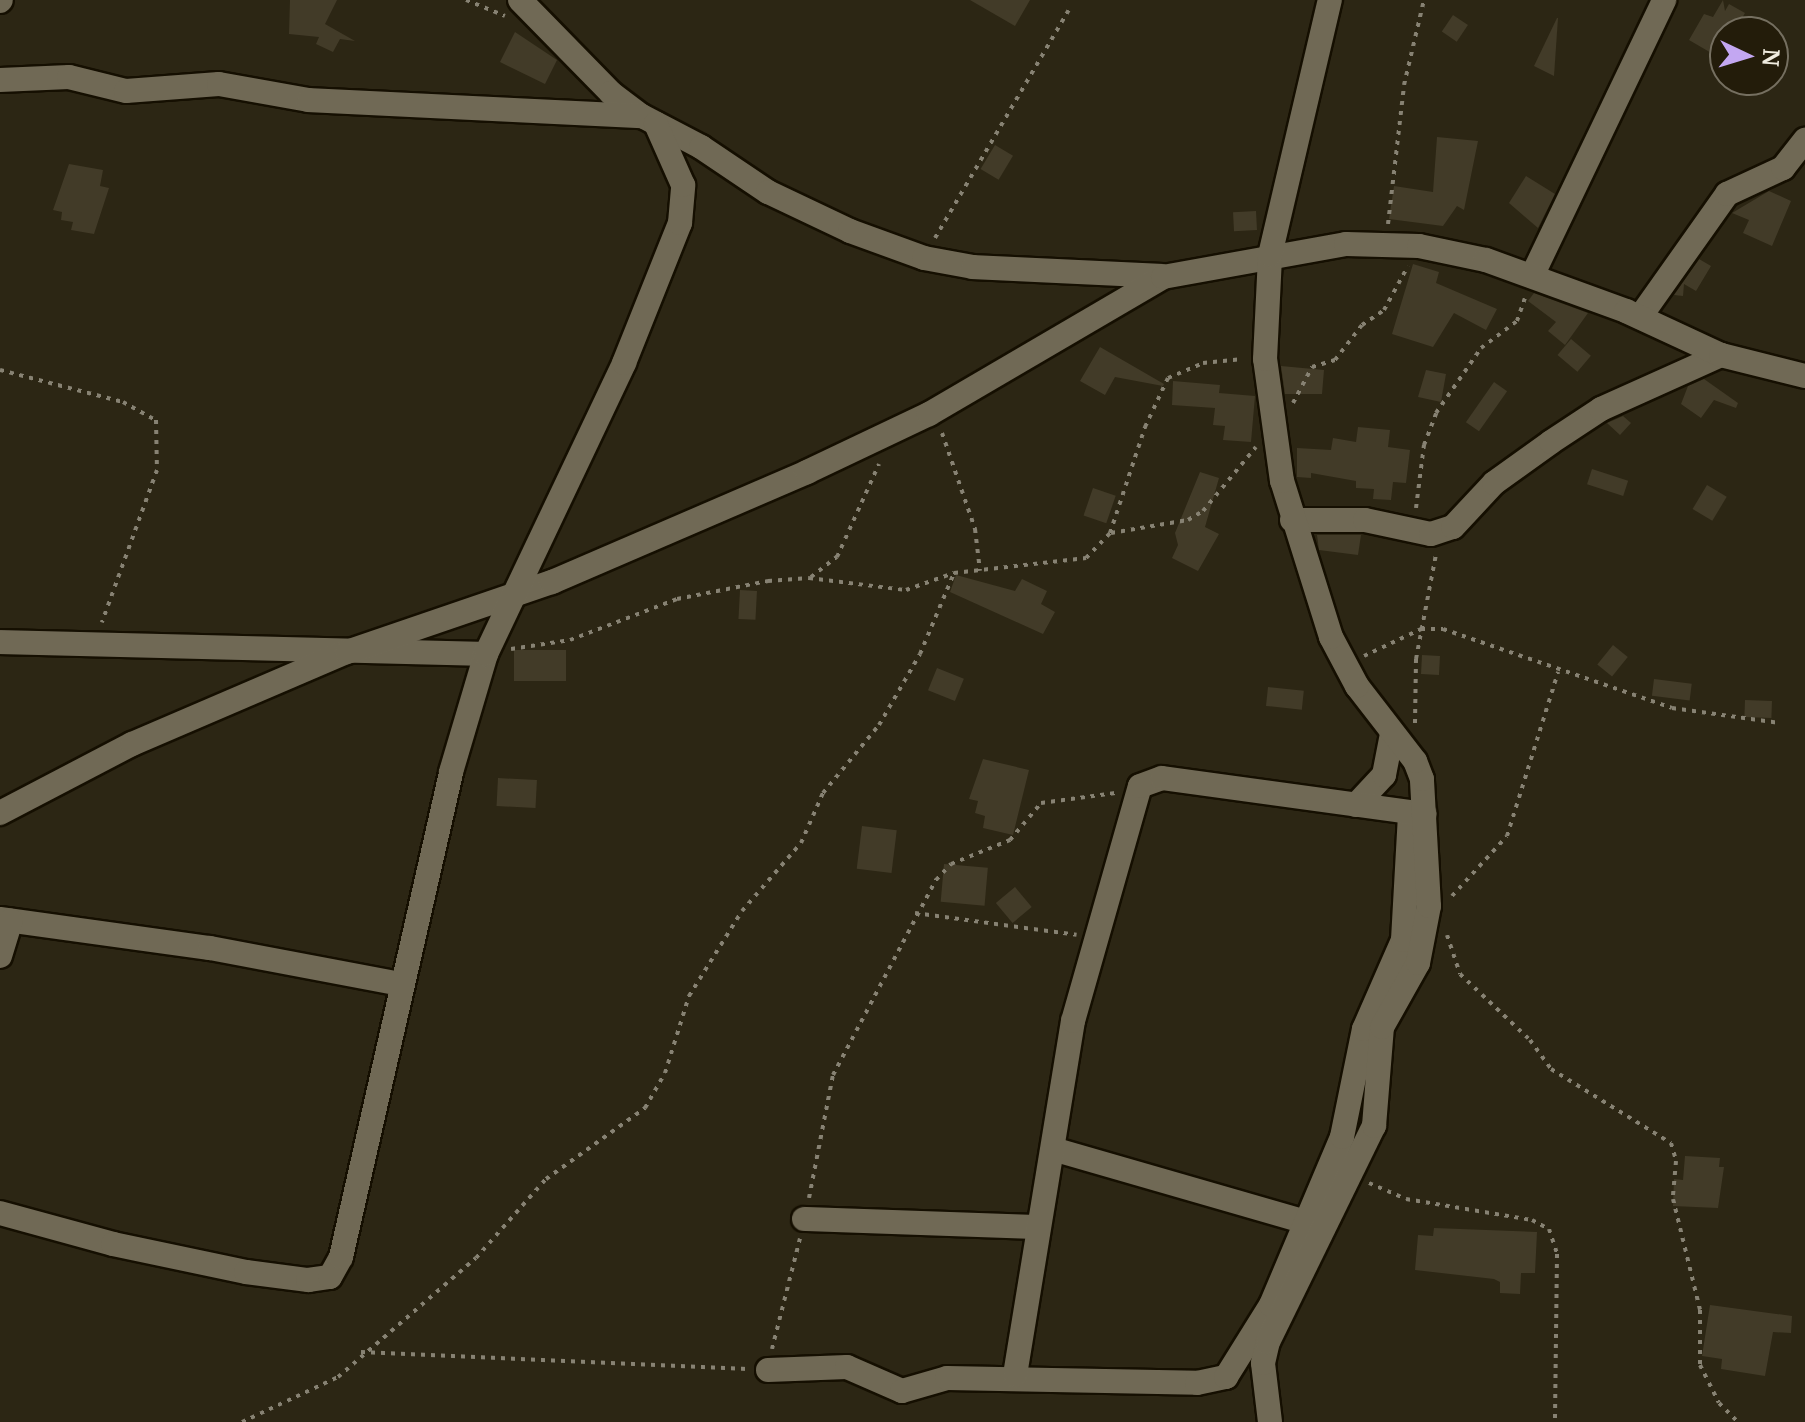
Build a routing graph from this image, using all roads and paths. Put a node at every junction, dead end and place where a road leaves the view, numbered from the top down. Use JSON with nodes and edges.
{"nodes":[{"id":1,"x":520,"y":0,"type":"edge"},
{"id":2,"x":1330,"y":0,"type":"edge"},
{"id":3,"x":1424,"y":0,"type":"edge"},
{"id":4,"x":1664,"y":0,"type":"edge"},
{"id":5,"x":1069,"y":10,"type":"dead end"},
{"id":6,"x":0,"y":80,"type":"edge"},
{"id":7,"x":649,"y":120,"type":"junction"},
{"id":8,"x":1805,"y":140,"type":"edge"},
{"id":9,"x":1385,"y":242,"type":"junction"},
{"id":10,"x":1419,"y":246,"type":"junction"},
{"id":11,"x":1270,"y":255,"type":"junction"},
{"id":12,"x":924,"y":258,"type":"junction"},
{"id":13,"x":1532,"y":276,"type":"junction"},
{"id":14,"x":1163,"y":277,"type":"junction"},
{"id":15,"x":1640,"y":317,"type":"junction"},
{"id":16,"x":1721,"y":355,"type":"junction"},
{"id":17,"x":1265,"y":359,"type":"junction"},
{"id":18,"x":0,"y":370,"type":"edge"},
{"id":19,"x":1805,"y":376,"type":"edge"},
{"id":20,"x":929,"y":414,"type":"junction"},
{"id":21,"x":1274,"y":424,"type":"junction"},
{"id":22,"x":892,"y":433,"type":"junction"},
{"id":23,"x":1292,"y":520,"type":"junction"},
{"id":24,"x":1453,"y":527,"type":"junction"},
{"id":25,"x":1411,"y":530,"type":"junction"},
{"id":26,"x":1110,"y":533,"type":"junction"},
{"id":27,"x":980,"y":571,"type":"junction"},
{"id":28,"x":954,"y":573,"type":"junction"},
{"id":29,"x":809,"y":578,"type":"junction"},
{"id":30,"x":511,"y":596,"type":"junction"},
{"id":31,"x":1421,"y":629,"type":"junction"},
{"id":32,"x":0,"y":642,"type":"edge"},
{"id":33,"x":93,"y":644,"type":"junction"},
{"id":34,"x":347,"y":652,"type":"junction"},
{"id":35,"x":486,"y":654,"type":"junction"},
{"id":36,"x":1346,"y":666,"type":"junction"},
{"id":37,"x":1558,"y":672,"type":"junction"},
{"id":38,"x":1780,"y":723,"type":"dead end"},
{"id":39,"x":1392,"y":734,"type":"junction"},
{"id":40,"x":1415,"y":761,"type":"junction"},
{"id":41,"x":1140,"y":786,"type":"junction"},
{"id":42,"x":1356,"y":805,"type":"junction"},
{"id":43,"x":0,"y":813,"type":"edge"},
{"id":44,"x":1417,"y":813,"type":"junction"},
{"id":45,"x":1433,"y":910,"type":"junction"},
{"id":46,"x":915,"y":913,"type":"junction"},
{"id":47,"x":6,"y":920,"type":"edge"},
{"id":48,"x":1095,"y":936,"type":"junction"},
{"id":49,"x":0,"y":956,"type":"edge"},
{"id":50,"x":401,"y":984,"type":"junction"},
{"id":51,"x":1053,"y":1149,"type":"junction"},
{"id":52,"x":1353,"y":1174,"type":"junction"},
{"id":53,"x":0,"y":1213,"type":"edge"},
{"id":54,"x":804,"y":1219,"type":"junction"},
{"id":55,"x":1306,"y":1222,"type":"junction"},
{"id":56,"x":1038,"y":1227,"type":"junction"},
{"id":57,"x":361,"y":1352,"type":"junction"},
{"id":58,"x":768,"y":1370,"type":"junction"},
{"id":59,"x":1015,"y":1375,"type":"junction"},
{"id":60,"x":1555,"y":1421,"type":"edge"},
{"id":61,"x":242,"y":1422,"type":"edge"},
{"id":62,"x":1270,"y":1422,"type":"edge"},
{"id":63,"x":1738,"y":1422,"type":"edge"}],
"edges":[{"from":1,"to":7,"type":"street"},
{"from":2,"to":11,"type":"street"},
{"from":3,"to":9,"type":"path"},
{"from":4,"to":13,"type":"street"},
{"from":5,"to":12,"type":"path"},
{"from":6,"to":7,"type":"street"},
{"from":7,"to":12,"type":"street"},
{"from":7,"to":30,"type":"street"},
{"from":8,"to":15,"type":"street"},
{"from":9,"to":10,"type":"street"},
{"from":9,"to":11,"type":"street"},
{"from":10,"to":13,"type":"street"},
{"from":10,"to":21,"type":"path"},
{"from":11,"to":14,"type":"street"},
{"from":11,"to":17,"type":"street"},
{"from":12,"to":14,"type":"street"},
{"from":13,"to":15,"type":"street"},
{"from":13,"to":25,"type":"path"},
{"from":14,"to":20,"type":"street"},
{"from":15,"to":16,"type":"street"},
{"from":16,"to":19,"type":"street"},
{"from":16,"to":24,"type":"street"},
{"from":17,"to":21,"type":"street"},
{"from":17,"to":26,"type":"path"},
{"from":18,"to":33,"type":"path"},
{"from":20,"to":22,"type":"street"},
{"from":20,"to":27,"type":"path"},
{"from":21,"to":23,"type":"street"},
{"from":21,"to":26,"type":"path"},
{"from":22,"to":29,"type":"path"},
{"from":22,"to":30,"type":"street"},
{"from":23,"to":25,"type":"street"},
{"from":23,"to":36,"type":"street"},
{"from":24,"to":25,"type":"street"},
{"from":24,"to":31,"type":"path"},
{"from":26,"to":27,"type":"path"},
{"from":27,"to":28,"type":"path"},
{"from":28,"to":29,"type":"path"},
{"from":28,"to":57,"type":"path"},
{"from":29,"to":35,"type":"path"},
{"from":30,"to":34,"type":"street"},
{"from":30,"to":35,"type":"street"},
{"from":31,"to":36,"type":"path"},
{"from":31,"to":37,"type":"path"},
{"from":31,"to":40,"type":"path"},
{"from":32,"to":33,"type":"street"},
{"from":33,"to":34,"type":"street"},
{"from":34,"to":35,"type":"street"},
{"from":34,"to":43,"type":"street"},
{"from":35,"to":50,"type":"street"},
{"from":36,"to":39,"type":"street"},
{"from":37,"to":38,"type":"path"},
{"from":37,"to":45,"type":"path"},
{"from":39,"to":40,"type":"street"},
{"from":39,"to":42,"type":"street"},
{"from":40,"to":44,"type":"street"},
{"from":41,"to":42,"type":"street"},
{"from":41,"to":46,"type":"path"},
{"from":41,"to":48,"type":"street"},
{"from":42,"to":44,"type":"street"},
{"from":44,"to":45,"type":"street"},
{"from":44,"to":55,"type":"street"},
{"from":45,"to":52,"type":"street"},
{"from":45,"to":63,"type":"path"},
{"from":46,"to":48,"type":"path"},
{"from":46,"to":54,"type":"path"},
{"from":47,"to":49,"type":"street"},
{"from":47,"to":50,"type":"street"},
{"from":48,"to":51,"type":"street"},
{"from":50,"to":53,"type":"street"},
{"from":51,"to":55,"type":"street"},
{"from":51,"to":56,"type":"street"},
{"from":52,"to":60,"type":"path"},
{"from":52,"to":62,"type":"street"},
{"from":54,"to":56,"type":"street"},
{"from":54,"to":58,"type":"path"},
{"from":55,"to":59,"type":"street"},
{"from":56,"to":59,"type":"street"},
{"from":57,"to":58,"type":"path"},
{"from":57,"to":61,"type":"path"},
{"from":58,"to":59,"type":"street"}]}
